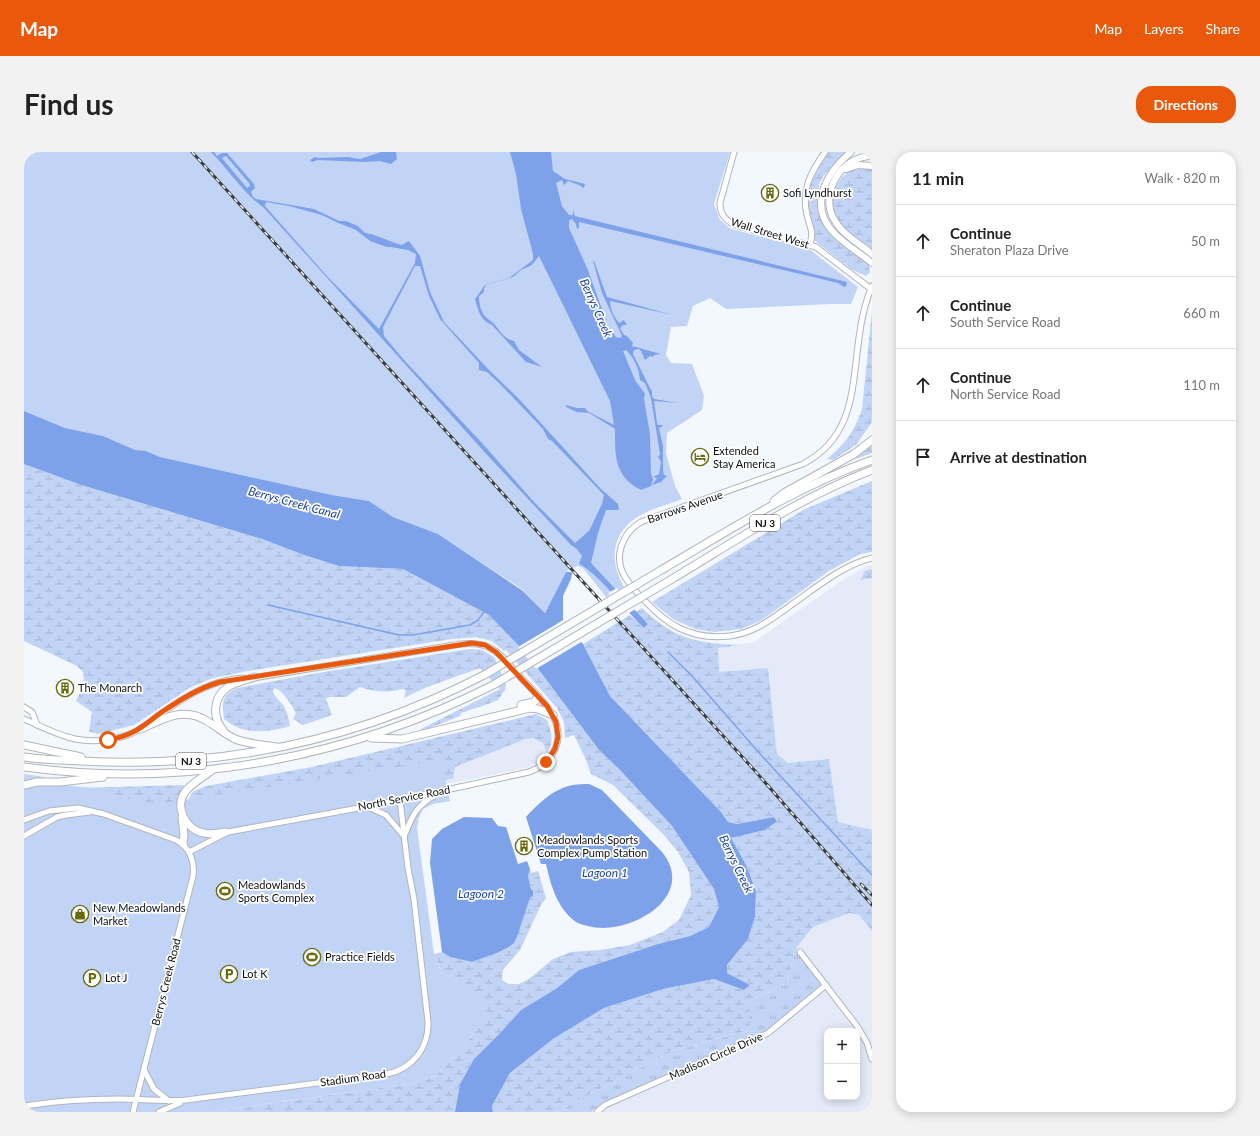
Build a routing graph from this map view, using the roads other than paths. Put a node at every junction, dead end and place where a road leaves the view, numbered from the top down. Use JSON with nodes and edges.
{"nodes":[{"id":1,"x":734,"y":152,"type":"edge"},
{"id":2,"x":825,"y":152,"type":"edge"},
{"id":3,"x":851,"y":152,"type":"edge"},
{"id":4,"x":872,"y":156,"type":"edge"},
{"id":5,"x":872,"y":166,"type":"edge"},
{"id":6,"x":836,"y":178,"type":"junction"},
{"id":7,"x":810,"y":244,"type":"junction"},
{"id":8,"x":872,"y":254,"type":"edge"},
{"id":9,"x":872,"y":263,"type":"edge"},
{"id":10,"x":871,"y":288,"type":"edge"},
{"id":11,"x":860,"y":377,"type":"dead end"},
{"id":12,"x":872,"y":434,"type":"edge"},
{"id":13,"x":872,"y":440,"type":"edge"},
{"id":14,"x":837,"y":443,"type":"dead end"},
{"id":15,"x":858,"y":451,"type":"junction"},
{"id":16,"x":872,"y":460,"type":"edge"},
{"id":17,"x":872,"y":471,"type":"edge"},
{"id":18,"x":763,"y":510,"type":"junction"},
{"id":19,"x":872,"y":558,"type":"edge"},
{"id":20,"x":255,"y":677,"type":"junction"},
{"id":21,"x":538,"y":697,"type":"junction"},
{"id":22,"x":24,"y":707,"type":"edge"},
{"id":23,"x":553,"y":715,"type":"junction"},
{"id":24,"x":24,"y":719,"type":"edge"},
{"id":25,"x":37,"y":725,"type":"junction"},
{"id":26,"x":141,"y":729,"type":"junction"},
{"id":27,"x":226,"y":733,"type":"junction"},
{"id":28,"x":422,"y":734,"type":"junction"},
{"id":29,"x":365,"y":738,"type":"junction"},
{"id":30,"x":24,"y":746,"type":"edge"},
{"id":31,"x":282,"y":748,"type":"junction"},
{"id":32,"x":24,"y":757,"type":"edge"},
{"id":33,"x":100,"y":762,"type":"junction"},
{"id":34,"x":24,"y":767,"type":"edge"},
{"id":35,"x":213,"y":770,"type":"junction"},
{"id":36,"x":132,"y":774,"type":"junction"},
{"id":37,"x":24,"y":785,"type":"edge"},
{"id":38,"x":442,"y":791,"type":"junction"},
{"id":39,"x":400,"y":800,"type":"junction"},
{"id":40,"x":367,"y":806,"type":"junction"},
{"id":41,"x":93,"y":812,"type":"junction"},
{"id":42,"x":182,"y":814,"type":"junction"},
{"id":43,"x":24,"y":820,"type":"edge"},
{"id":44,"x":225,"y":832,"type":"junction"},
{"id":45,"x":404,"y":835,"type":"junction"},
{"id":46,"x":24,"y":836,"type":"edge"},
{"id":47,"x":183,"y":844,"type":"junction"},
{"id":48,"x":189,"y":852,"type":"junction"},
{"id":49,"x":800,"y":952,"type":"dead end"},
{"id":50,"x":826,"y":985,"type":"junction"},
{"id":51,"x":872,"y":1059,"type":"edge"},
{"id":52,"x":144,"y":1070,"type":"junction"},
{"id":53,"x":136,"y":1100,"type":"junction"},
{"id":54,"x":186,"y":1100,"type":"junction"},
{"id":55,"x":170,"y":1101,"type":"junction"},
{"id":56,"x":24,"y":1106,"type":"edge"},
{"id":57,"x":133,"y":1112,"type":"edge"},
{"id":58,"x":159,"y":1112,"type":"edge"},
{"id":59,"x":597,"y":1112,"type":"edge"}],
"edges":[{"from":1,"to":7,"type":"street","name":"Wall Street West"},
{"from":2,"to":7,"type":"street"},
{"from":3,"to":9,"type":"main road"},
{"from":4,"to":6,"type":"main road"},
{"from":5,"to":6,"type":"main road"},
{"from":6,"to":8,"type":"main road"},
{"from":7,"to":10,"type":"street","name":"Wall Street West"},
{"from":10,"to":11,"type":"street"},
{"from":12,"to":15,"type":"highway"},
{"from":13,"to":15,"type":"highway"},
{"from":14,"to":19,"type":"street","name":"Barrows Avenue"},
{"from":15,"to":18,"type":"highway"},
{"from":16,"to":18,"type":"highway","number":"NJ 3"},
{"from":17,"to":29,"type":"highway","number":"NJ 3","bridge":true},
{"from":18,"to":31,"type":"highway","number":"NJ 3","bridge":true},
{"from":20,"to":21,"type":"street","name":"North Service Road"},
{"from":20,"to":26,"type":"street","name":"North Service Road"},
{"from":20,"to":27,"type":"highway"},
{"from":21,"to":23,"type":"street","name":"North Service Road"},
{"from":21,"to":28,"type":"highway"},
{"from":22,"to":25,"type":"street"},
{"from":23,"to":28,"type":"highway"},
{"from":23,"to":38,"type":"street","name":"North Service Road"},
{"from":24,"to":25,"type":"street","name":"North Service Road"},
{"from":25,"to":26,"type":"street","name":"North Service Road"},
{"from":26,"to":27,"type":"highway"},
{"from":27,"to":31,"type":"highway"},
{"from":28,"to":29,"type":"highway"},
{"from":29,"to":35,"type":"highway","number":"NJ 3"},
{"from":30,"to":33,"type":"highway"},
{"from":31,"to":33,"type":"highway","number":"NJ 3"},
{"from":32,"to":33,"type":"highway","number":"NJ 3"},
{"from":34,"to":36,"type":"highway","number":"NJ 3"},
{"from":35,"to":36,"type":"highway","number":"NJ 3"},
{"from":35,"to":42,"type":"highway"},
{"from":36,"to":37,"type":"highway"},
{"from":38,"to":39,"type":"street","name":"North Service Road"},
{"from":38,"to":45,"type":"street"},
{"from":39,"to":40,"type":"street","name":"North Service Road"},
{"from":39,"to":45,"type":"street","name":"Stadium Road"},
{"from":40,"to":44,"type":"street","name":"North Service Road"},
{"from":40,"to":45,"type":"street"},
{"from":41,"to":43,"type":"street"},
{"from":41,"to":46,"type":"street"},
{"from":41,"to":47,"type":"street"},
{"from":42,"to":44,"type":"highway"},
{"from":42,"to":47,"type":"highway"},
{"from":44,"to":48,"type":"street","name":"North Service Road"},
{"from":45,"to":54,"type":"street","name":"Stadium Road"},
{"from":47,"to":48,"type":"street"},
{"from":48,"to":52,"type":"street","name":"Berrys Creek Road"},
{"from":49,"to":50,"type":"street"},
{"from":50,"to":51,"type":"street"},
{"from":50,"to":59,"type":"street","name":"Madison Circle Drive"},
{"from":52,"to":53,"type":"street","name":"Berrys Creek Road"},
{"from":52,"to":55,"type":"street"},
{"from":53,"to":55,"type":"street","name":"Stadium Road"},
{"from":53,"to":56,"type":"street","name":"Stadium Road"},
{"from":53,"to":57,"type":"street","name":"Berrys Creek Road"},
{"from":54,"to":55,"type":"street","name":"Stadium Road"},
{"from":54,"to":58,"type":"street"}]}
